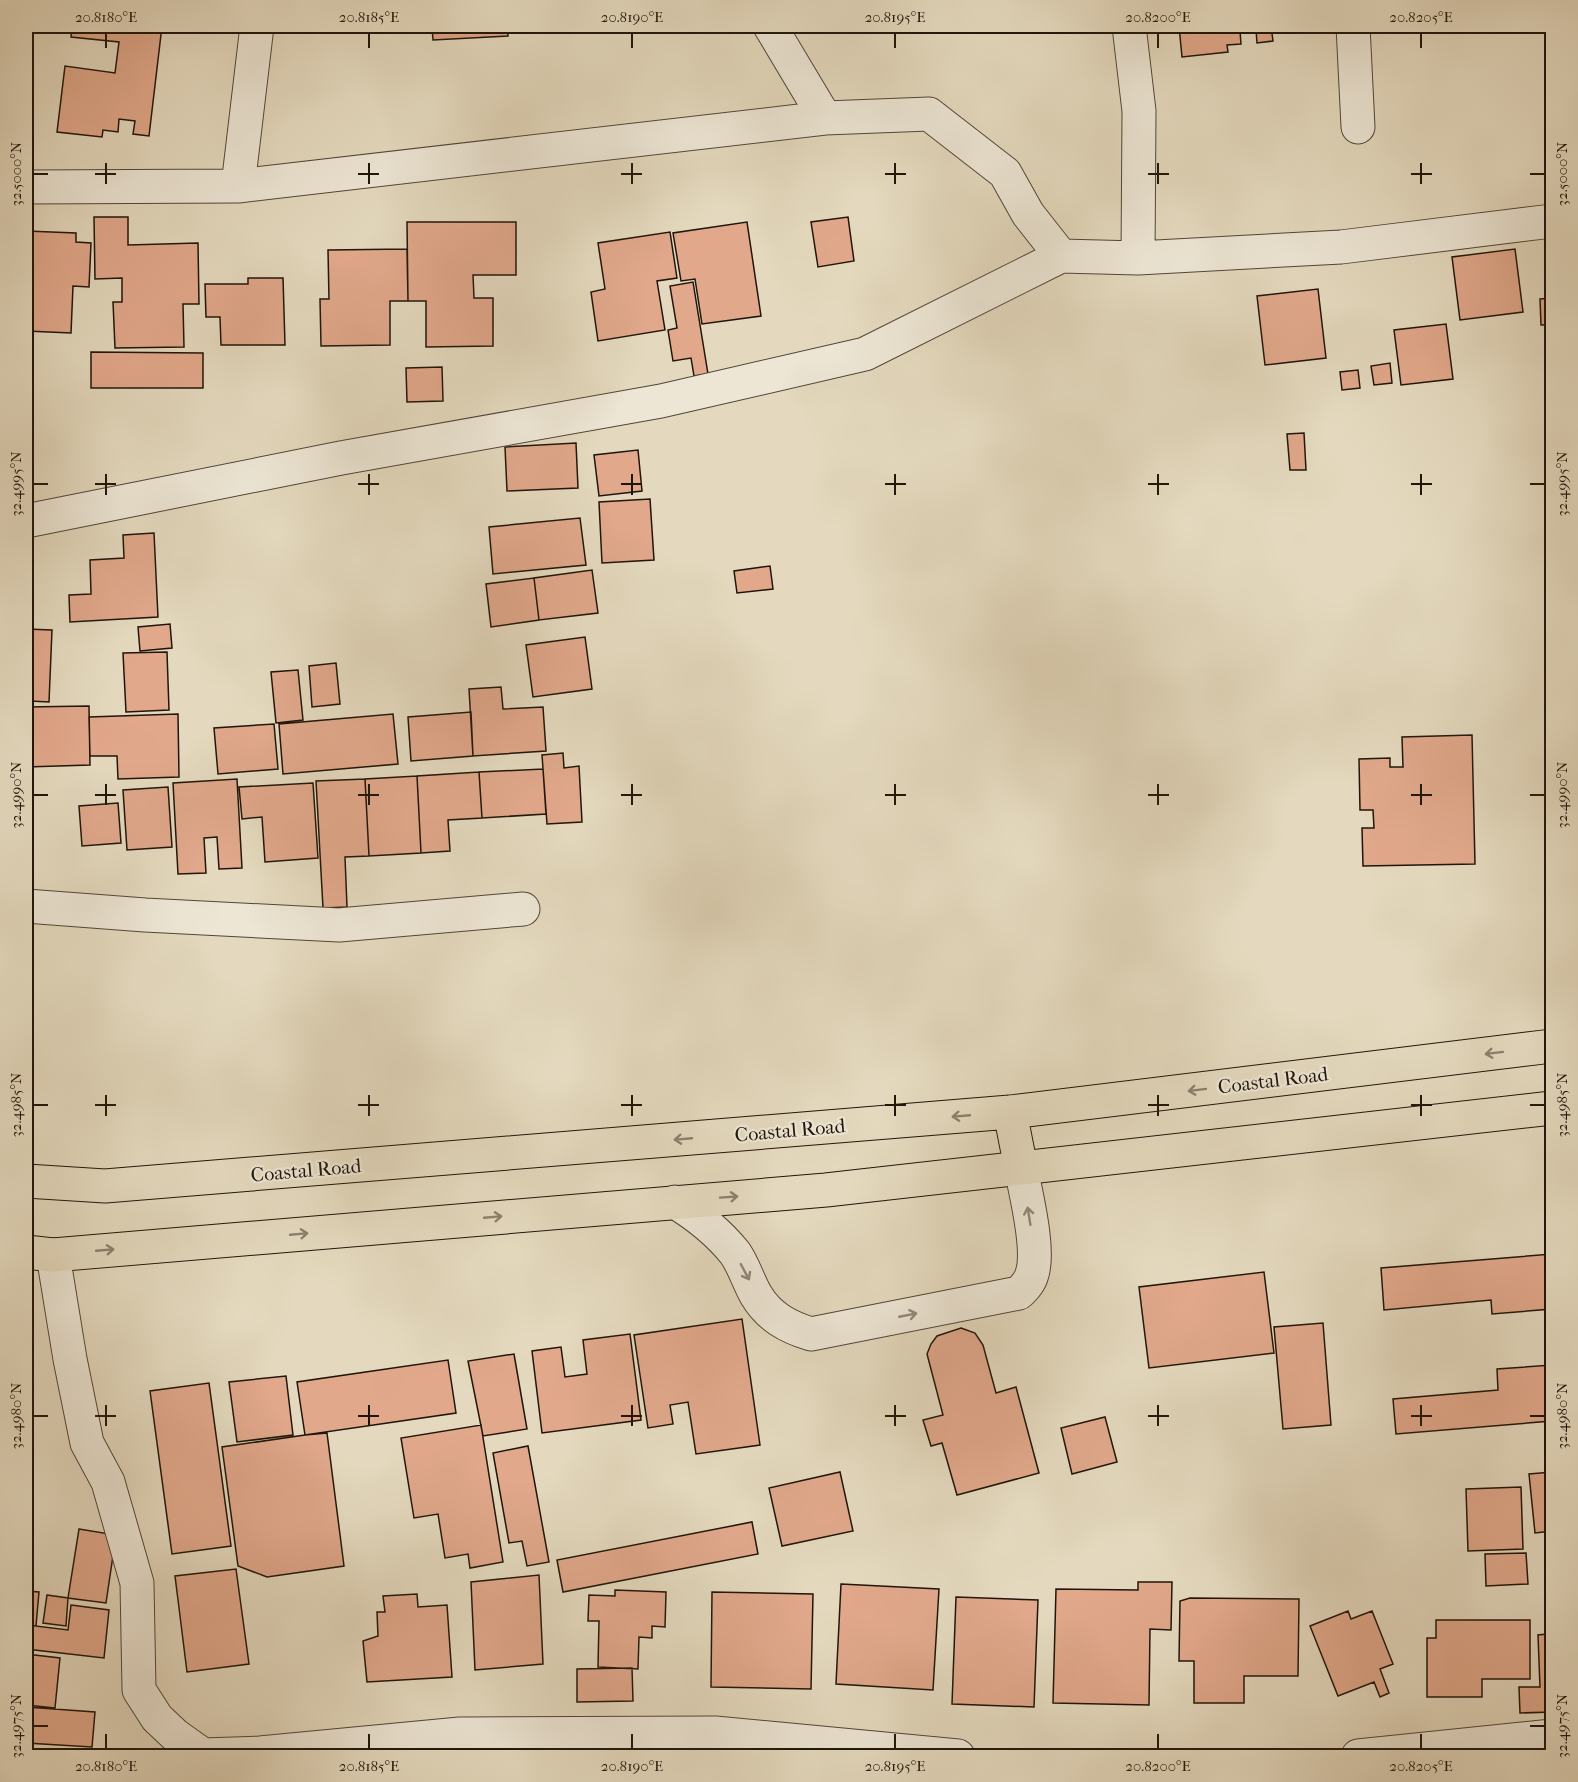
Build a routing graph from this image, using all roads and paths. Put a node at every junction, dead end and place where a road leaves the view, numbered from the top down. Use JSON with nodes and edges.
{"nodes":[{"id":1,"x":257,"y":26,"type":"edge"},
{"id":2,"x":770,"y":26,"type":"edge"},
{"id":3,"x":1129,"y":26,"type":"edge"},
{"id":4,"x":1353,"y":26,"type":"edge"},
{"id":5,"x":825,"y":118,"type":"junction"},
{"id":6,"x":1358,"y":127,"type":"dead end"},
{"id":7,"x":238,"y":186,"type":"junction"},
{"id":8,"x":26,"y":187,"type":"edge"},
{"id":9,"x":1552,"y":221,"type":"edge"},
{"id":10,"x":1061,"y":256,"type":"junction"},
{"id":11,"x":1138,"y":258,"type":"junction"},
{"id":12,"x":26,"y":521,"type":"edge"},
{"id":13,"x":26,"y":906,"type":"edge"},
{"id":14,"x":524,"y":909,"type":"dead end"},
{"id":15,"x":1552,"y":1046,"type":"edge"},
{"id":16,"x":1552,"y":1108,"type":"edge"},
{"id":17,"x":1010,"y":1112,"type":"junction"},
{"id":18,"x":1021,"y":1168,"type":"junction"},
{"id":19,"x":26,"y":1182,"type":"edge"},
{"id":20,"x":675,"y":1202,"type":"junction"},
{"id":21,"x":39,"y":1253,"type":"edge"},
{"id":22,"x":1552,"y":1736,"type":"edge"},
{"id":23,"x":714,"y":1745,"type":"edge"},
{"id":24,"x":260,"y":1755,"type":"edge"},
{"id":25,"x":958,"y":1756,"type":"edge"},
{"id":26,"x":1358,"y":1756,"type":"edge"}],
"edges":[{"from":1,"to":7,"type":"street"},
{"from":2,"to":5,"type":"street"},
{"from":3,"to":11,"type":"street"},
{"from":4,"to":6,"type":"street"},
{"from":5,"to":7,"type":"street"},
{"from":5,"to":10,"type":"street"},
{"from":7,"to":8,"type":"street"},
{"from":9,"to":11,"type":"street"},
{"from":10,"to":11,"type":"street"},
{"from":10,"to":12,"type":"street"},
{"from":13,"to":14,"type":"street"},
{"from":15,"to":17,"type":"highway","name":"Coastal Road","one_way":true},
{"from":16,"to":18,"type":"highway"},
{"from":17,"to":18,"type":"highway"},
{"from":17,"to":19,"type":"highway","name":"Coastal Road","one_way":true},
{"from":20,"to":18,"type":"highway","one_way":true},
{"from":20,"to":18,"type":"street","one_way":true},
{"from":21,"to":20,"type":"highway","one_way":true},
{"from":21,"to":24,"type":"street"},
{"from":22,"to":26,"type":"street"},
{"from":23,"to":24,"type":"street"},
{"from":23,"to":25,"type":"street"}]}
